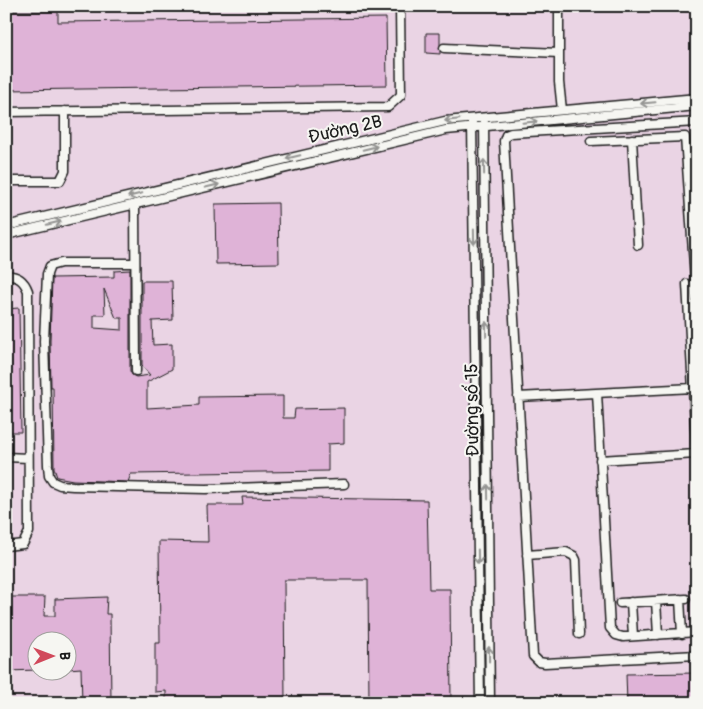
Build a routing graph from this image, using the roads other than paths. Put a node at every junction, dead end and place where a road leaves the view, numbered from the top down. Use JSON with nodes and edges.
{"nodes":[{"id":1,"x":400,"y":6,"type":"edge"},
{"id":2,"x":559,"y":6,"type":"edge"},
{"id":3,"x":444,"y":48,"type":"dead end"},
{"id":4,"x":559,"y":53,"type":"junction"},
{"id":5,"x":697,"y":98,"type":"edge"},
{"id":6,"x":697,"y":106,"type":"edge"},
{"id":7,"x":562,"y":110,"type":"junction"},
{"id":8,"x":65,"y":111,"type":"junction"},
{"id":9,"x":6,"y":112,"type":"edge"},
{"id":10,"x":484,"y":117,"type":"junction"},
{"id":11,"x":472,"y":118,"type":"junction"},
{"id":12,"x":697,"y":122,"type":"edge"},
{"id":13,"x":484,"y":126,"type":"junction"},
{"id":14,"x":472,"y":127,"type":"junction"},
{"id":15,"x":632,"y":139,"type":"junction"},
{"id":16,"x":591,"y":141,"type":"dead end"},
{"id":17,"x":6,"y":181,"type":"edge"},
{"id":18,"x":135,"y":204,"type":"junction"},
{"id":19,"x":6,"y":226,"type":"edge"},
{"id":20,"x":6,"y":235,"type":"edge"},
{"id":21,"x":638,"y":245,"type":"dead end"},
{"id":22,"x":135,"y":263,"type":"junction"},
{"id":23,"x":6,"y":275,"type":"edge"},
{"id":24,"x":687,"y":284,"type":"dead end"},
{"id":25,"x":697,"y":309,"type":"edge"},
{"id":26,"x":693,"y":317,"type":"edge"},
{"id":27,"x":136,"y":371,"type":"dead end"},
{"id":28,"x":693,"y":388,"type":"junction"},
{"id":29,"x":597,"y":393,"type":"junction"},
{"id":30,"x":518,"y":397,"type":"junction"},
{"id":31,"x":696,"y":442,"type":"edge"},
{"id":32,"x":696,"y":454,"type":"edge"},
{"id":33,"x":6,"y":458,"type":"edge"},
{"id":34,"x":28,"y":458,"type":"junction"},
{"id":35,"x":600,"y":460,"type":"junction"},
{"id":36,"x":697,"y":460,"type":"edge"},
{"id":37,"x":344,"y":484,"type":"dead end"},
{"id":38,"x":6,"y":546,"type":"edge"},
{"id":39,"x":527,"y":555,"type":"junction"},
{"id":40,"x":656,"y":601,"type":"junction"},
{"id":41,"x":630,"y":602,"type":"junction"},
{"id":42,"x":620,"y":603,"type":"dead end"},
{"id":43,"x":697,"y":632,"type":"edge"},
{"id":44,"x":579,"y":634,"type":"dead end"},
{"id":45,"x":682,"y":634,"type":"junction"},
{"id":46,"x":658,"y":635,"type":"junction"},
{"id":47,"x":633,"y":636,"type":"junction"},
{"id":48,"x":697,"y":655,"type":"edge"},
{"id":49,"x":480,"y":703,"type":"edge"},
{"id":50,"x":490,"y":703,"type":"edge"}],
"edges":[{"from":1,"to":8,"type":"street"},
{"from":2,"to":4,"type":"street"},
{"from":3,"to":4,"type":"street"},
{"from":4,"to":7,"type":"street"},
{"from":5,"to":7,"type":"street","name":"Đường 2B","one_way":true},
{"from":13,"to":6,"type":"street","name":"Đường 2B","one_way":true},
{"from":7,"to":10,"type":"street","name":"Đường 2B"},
{"from":8,"to":9,"type":"street"},
{"from":8,"to":17,"type":"street"},
{"from":10,"to":11,"type":"street","name":"Đường 2B"},
{"from":10,"to":13,"type":"street","name":"Đường số 15"},
{"from":11,"to":14,"type":"street","name":"Đường số 15"},
{"from":11,"to":19,"type":"street","name":"Đường 2B","one_way":true},
{"from":12,"to":30,"type":"street"},
{"from":13,"to":14,"type":"street","name":"Đường 2B"},
{"from":50,"to":13,"type":"street","name":"Đường số 15","one_way":true},
{"from":18,"to":14,"type":"street","name":"Đường 2B","one_way":true},
{"from":14,"to":49,"type":"street","name":"Đường số 15","one_way":true},
{"from":15,"to":16,"type":"street"},
{"from":15,"to":21,"type":"street"},
{"from":15,"to":25,"type":"street"},
{"from":20,"to":18,"type":"street","name":"Đường 2B","one_way":true},
{"from":18,"to":22,"type":"street"},
{"from":22,"to":27,"type":"street"},
{"from":22,"to":37,"type":"street"},
{"from":23,"to":34,"type":"street"},
{"from":24,"to":26,"type":"street"},
{"from":26,"to":28,"type":"street"},
{"from":28,"to":29,"type":"street"},
{"from":28,"to":31,"type":"street"},
{"from":29,"to":30,"type":"street"},
{"from":29,"to":35,"type":"street"},
{"from":30,"to":39,"type":"street"},
{"from":31,"to":32,"type":"street"},
{"from":32,"to":35,"type":"street"},
{"from":32,"to":36,"type":"street"},
{"from":33,"to":34,"type":"street"},
{"from":34,"to":38,"type":"street"},
{"from":35,"to":47,"type":"street"},
{"from":39,"to":44,"type":"street"},
{"from":39,"to":48,"type":"street"},
{"from":40,"to":41,"type":"street"},
{"from":40,"to":45,"type":"street"},
{"from":40,"to":46,"type":"street"},
{"from":41,"to":42,"type":"street"},
{"from":41,"to":47,"type":"street"},
{"from":43,"to":45,"type":"street"},
{"from":45,"to":46,"type":"street"},
{"from":46,"to":47,"type":"street"}]}
